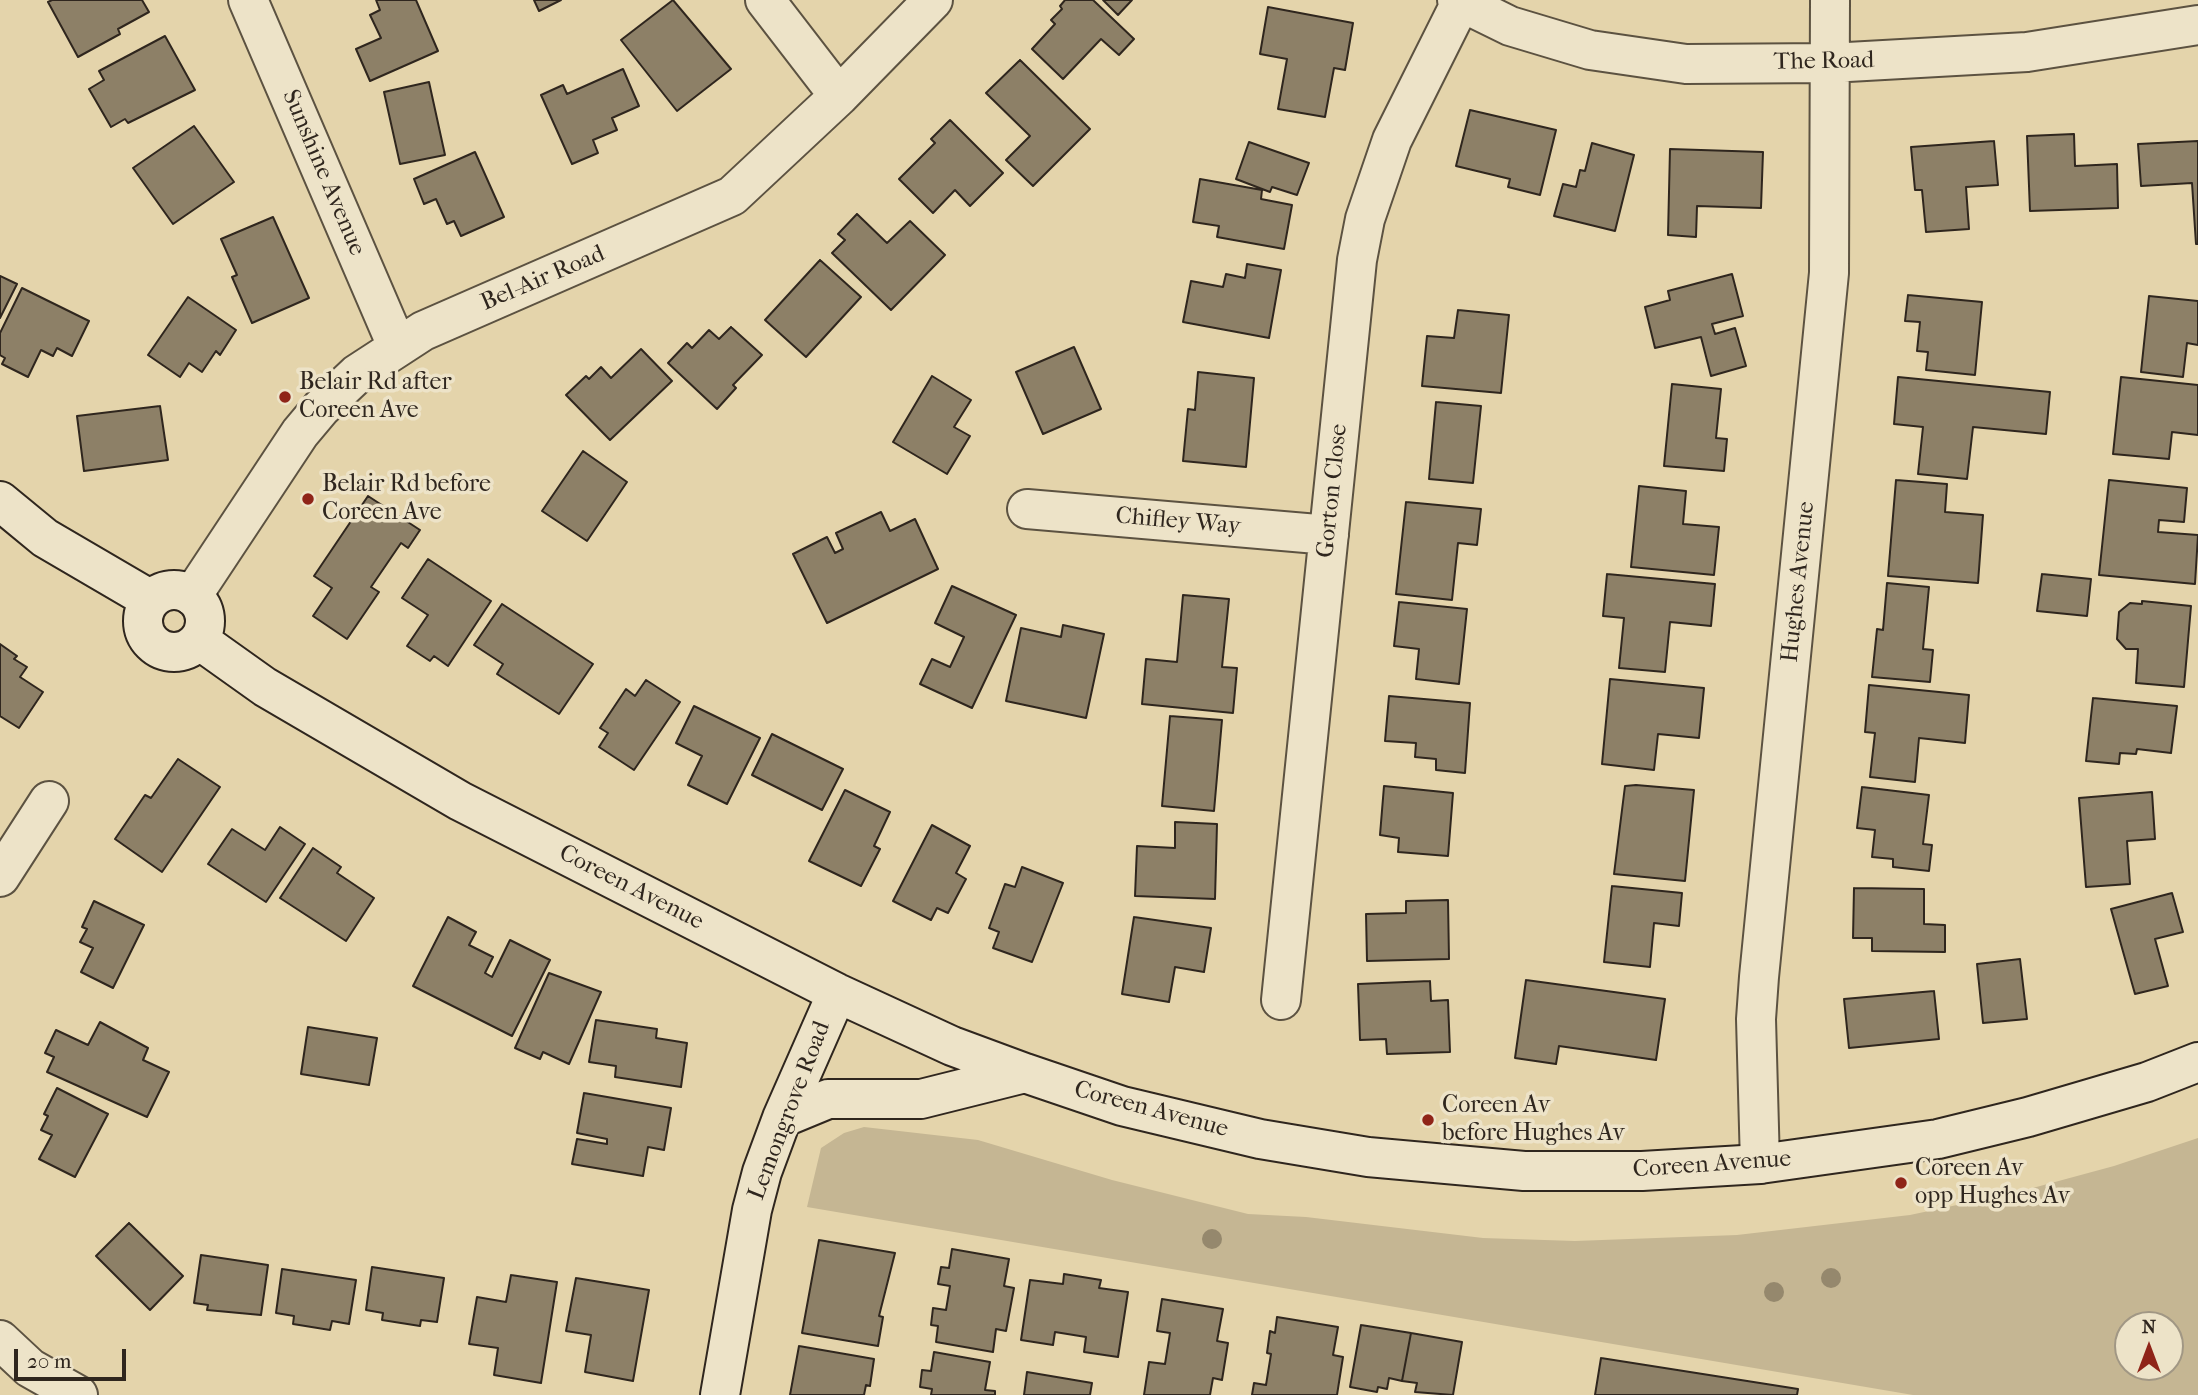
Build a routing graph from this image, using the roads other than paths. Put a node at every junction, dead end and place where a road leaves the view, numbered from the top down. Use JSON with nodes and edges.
{"nodes":[{"id":1,"x":248,"y":0,"type":"edge"},
{"id":2,"x":765,"y":0,"type":"edge"},
{"id":3,"x":933,"y":0,"type":"edge"},
{"id":4,"x":1829,"y":0,"type":"edge"},
{"id":5,"x":1459,"y":1,"type":"edge"},
{"id":6,"x":2198,"y":25,"type":"edge"},
{"id":7,"x":1830,"y":63,"type":"junction"},
{"id":8,"x":839,"y":96,"type":"junction"},
{"id":9,"x":397,"y":346,"type":"junction"},
{"id":10,"x":0,"y":501,"type":"edge"},
{"id":11,"x":1027,"y":509,"type":"dead end"},
{"id":12,"x":1329,"y":535,"type":"junction"},
{"id":13,"x":192,"y":596,"type":"junction"},
{"id":14,"x":151,"y":600,"type":"junction"},
{"id":15,"x":199,"y":640,"type":"junction"},
{"id":16,"x":49,"y":801,"type":"dead end"},
{"id":17,"x":0,"y":877,"type":"edge"},
{"id":18,"x":837,"y":993,"type":"junction"},
{"id":19,"x":1281,"y":1000,"type":"dead end"},
{"id":20,"x":2198,"y":1062,"type":"edge"},
{"id":21,"x":1025,"y":1073,"type":"junction"},
{"id":22,"x":782,"y":1118,"type":"junction"},
{"id":23,"x":1760,"y":1164,"type":"junction"},
{"id":24,"x":0,"y":1340,"type":"edge"},
{"id":25,"x":78,"y":1395,"type":"edge"},
{"id":26,"x":720,"y":1395,"type":"edge"}],
"edges":[{"from":1,"to":9,"type":"street","name":"Sunshine Avenue"},
{"from":2,"to":8,"type":"street"},
{"from":3,"to":8,"type":"street","name":"Bel-Air Road"},
{"from":4,"to":7,"type":"street","name":"Hughes Avenue"},
{"from":5,"to":7,"type":"street","name":"The Road"},
{"from":5,"to":12,"type":"street","name":"Gorton Close"},
{"from":6,"to":7,"type":"street","name":"The Road"},
{"from":7,"to":23,"type":"street","name":"Hughes Avenue"},
{"from":8,"to":9,"type":"street","name":"Bel-Air Road"},
{"from":9,"to":13,"type":"street","name":"Bel-Air Road"},
{"from":10,"to":14,"type":"street"},
{"from":11,"to":12,"type":"street","name":"Chifley Way"},
{"from":12,"to":19,"type":"street","name":"Gorton Close"},
{"from":13,"to":14,"type":"street"},
{"from":13,"to":15,"type":"street"},
{"from":14,"to":15,"type":"street"},
{"from":15,"to":18,"type":"street","name":"Coreen Avenue"},
{"from":16,"to":17,"type":"street"},
{"from":18,"to":21,"type":"street","name":"Coreen Avenue"},
{"from":18,"to":22,"type":"street","name":"Lemongrove Road"},
{"from":20,"to":23,"type":"street","name":"Coreen Avenue"},
{"from":21,"to":22,"type":"street"},
{"from":21,"to":23,"type":"street","name":"Coreen Avenue"},
{"from":22,"to":26,"type":"street","name":"Lemongrove Road"},
{"from":24,"to":25,"type":"street"}]}
